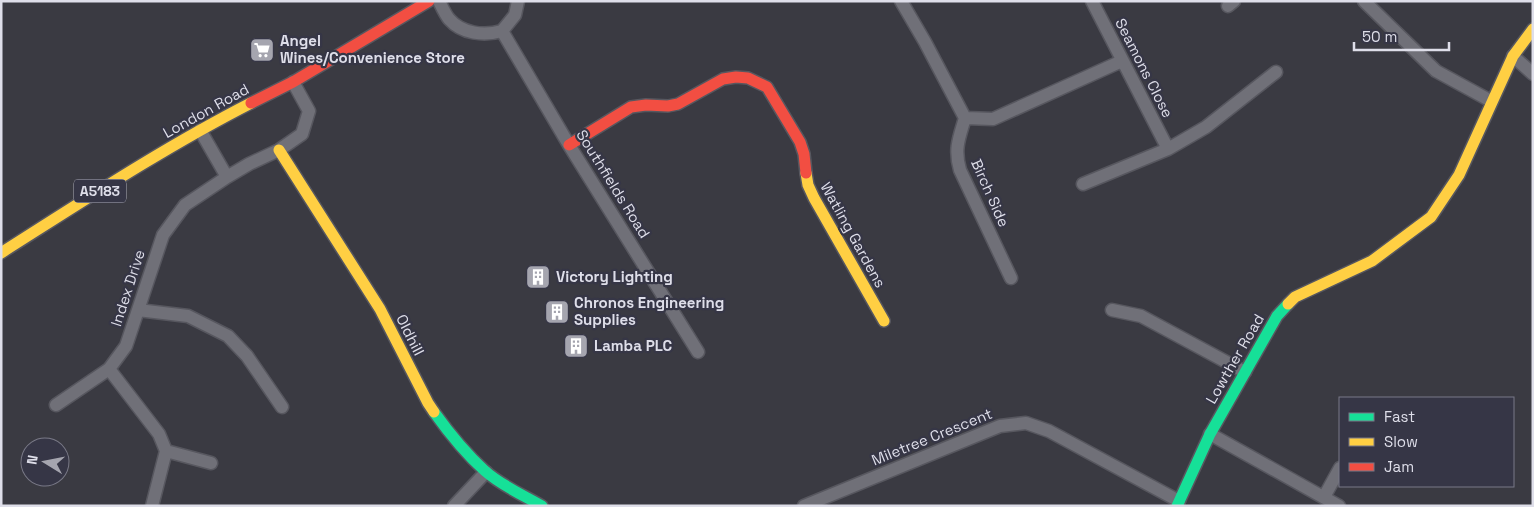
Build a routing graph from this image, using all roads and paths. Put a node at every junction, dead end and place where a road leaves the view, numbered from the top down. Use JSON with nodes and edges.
{"nodes":[{"id":1,"x":430,"y":1,"type":"edge"},
{"id":2,"x":439,"y":1,"type":"edge"},
{"id":3,"x":518,"y":1,"type":"edge"},
{"id":4,"x":902,"y":1,"type":"edge"},
{"id":5,"x":1092,"y":1,"type":"edge"},
{"id":6,"x":1364,"y":1,"type":"edge"},
{"id":7,"x":1533,"y":29,"type":"edge"},
{"id":8,"x":502,"y":31,"type":"junction"},
{"id":9,"x":1513,"y":56,"type":"junction"},
{"id":10,"x":1122,"y":61,"type":"junction"},
{"id":11,"x":1276,"y":72,"type":"dead end"},
{"id":12,"x":1533,"y":74,"type":"edge"},
{"id":13,"x":293,"y":82,"type":"junction"},
{"id":14,"x":1491,"y":101,"type":"junction"},
{"id":15,"x":966,"y":118,"type":"junction"},
{"id":16,"x":200,"y":130,"type":"junction"},
{"id":17,"x":569,"y":145,"type":"junction"},
{"id":18,"x":1168,"y":149,"type":"junction"},
{"id":19,"x":279,"y":150,"type":"junction"},
{"id":20,"x":227,"y":177,"type":"junction"},
{"id":21,"x":1083,"y":184,"type":"dead end"},
{"id":22,"x":1,"y":253,"type":"edge"},
{"id":23,"x":1011,"y":278,"type":"dead end"},
{"id":24,"x":138,"y":310,"type":"junction"},
{"id":25,"x":1112,"y":310,"type":"dead end"},
{"id":26,"x":884,"y":321,"type":"dead end"},
{"id":27,"x":698,"y":352,"type":"dead end"},
{"id":28,"x":109,"y":369,"type":"junction"},
{"id":29,"x":1245,"y":372,"type":"junction"},
{"id":30,"x":56,"y":405,"type":"dead end"},
{"id":31,"x":282,"y":407,"type":"dead end"},
{"id":32,"x":1210,"y":434,"type":"junction"},
{"id":33,"x":166,"y":451,"type":"junction"},
{"id":34,"x":211,"y":463,"type":"dead end"},
{"id":35,"x":1339,"y":470,"type":"edge"},
{"id":36,"x":486,"y":472,"type":"junction"},
{"id":37,"x":1324,"y":498,"type":"junction"},
{"id":38,"x":1178,"y":503,"type":"edge"},
{"id":39,"x":152,"y":506,"type":"edge"},
{"id":40,"x":454,"y":506,"type":"edge"},
{"id":41,"x":542,"y":506,"type":"edge"},
{"id":42,"x":804,"y":506,"type":"edge"},
{"id":43,"x":1339,"y":506,"type":"edge"}],
"edges":[{"from":1,"to":13,"type":"street","name":"London Road","number":"A5183"},
{"from":2,"to":8,"type":"street"},
{"from":3,"to":8,"type":"street"},
{"from":4,"to":15,"type":"street"},
{"from":5,"to":10,"type":"street","name":"Seamons Close"},
{"from":6,"to":14,"type":"street"},
{"from":7,"to":9,"type":"street","name":"Lowther Road"},
{"from":8,"to":17,"type":"street","name":"Southfields Road"},
{"from":9,"to":12,"type":"street"},
{"from":9,"to":14,"type":"street","name":"Lowther Road"},
{"from":10,"to":15,"type":"street"},
{"from":10,"to":18,"type":"street","name":"Seamons Close"},
{"from":11,"to":18,"type":"street"},
{"from":13,"to":16,"type":"street","name":"London Road","number":"A5183"},
{"from":13,"to":19,"type":"street","name":"Index Drive"},
{"from":14,"to":29,"type":"street","name":"Lowther Road"},
{"from":15,"to":23,"type":"street","name":"Birch Side"},
{"from":16,"to":20,"type":"street"},
{"from":16,"to":22,"type":"street","name":"London Road","number":"A5183"},
{"from":17,"to":26,"type":"street","name":"Watling Gardens"},
{"from":17,"to":27,"type":"street","name":"Southfields Road"},
{"from":18,"to":21,"type":"street"},
{"from":19,"to":20,"type":"street","name":"Index Drive"},
{"from":19,"to":36,"type":"street","name":"Oldhill"},
{"from":20,"to":24,"type":"street","name":"Index Drive"},
{"from":24,"to":28,"type":"street","name":"Index Drive"},
{"from":24,"to":31,"type":"street"},
{"from":25,"to":29,"type":"street"},
{"from":28,"to":30,"type":"street","name":"Index Drive"},
{"from":28,"to":33,"type":"street"},
{"from":29,"to":32,"type":"street","name":"Lowther Road"},
{"from":32,"to":37,"type":"street"},
{"from":32,"to":38,"type":"street","name":"Lowther Road"},
{"from":33,"to":34,"type":"street"},
{"from":33,"to":39,"type":"street"},
{"from":35,"to":37,"type":"street"},
{"from":36,"to":40,"type":"street"},
{"from":36,"to":41,"type":"street","name":"Oldhill"},
{"from":37,"to":43,"type":"street"},
{"from":38,"to":42,"type":"street","name":"Miletree Crescent"}]}
